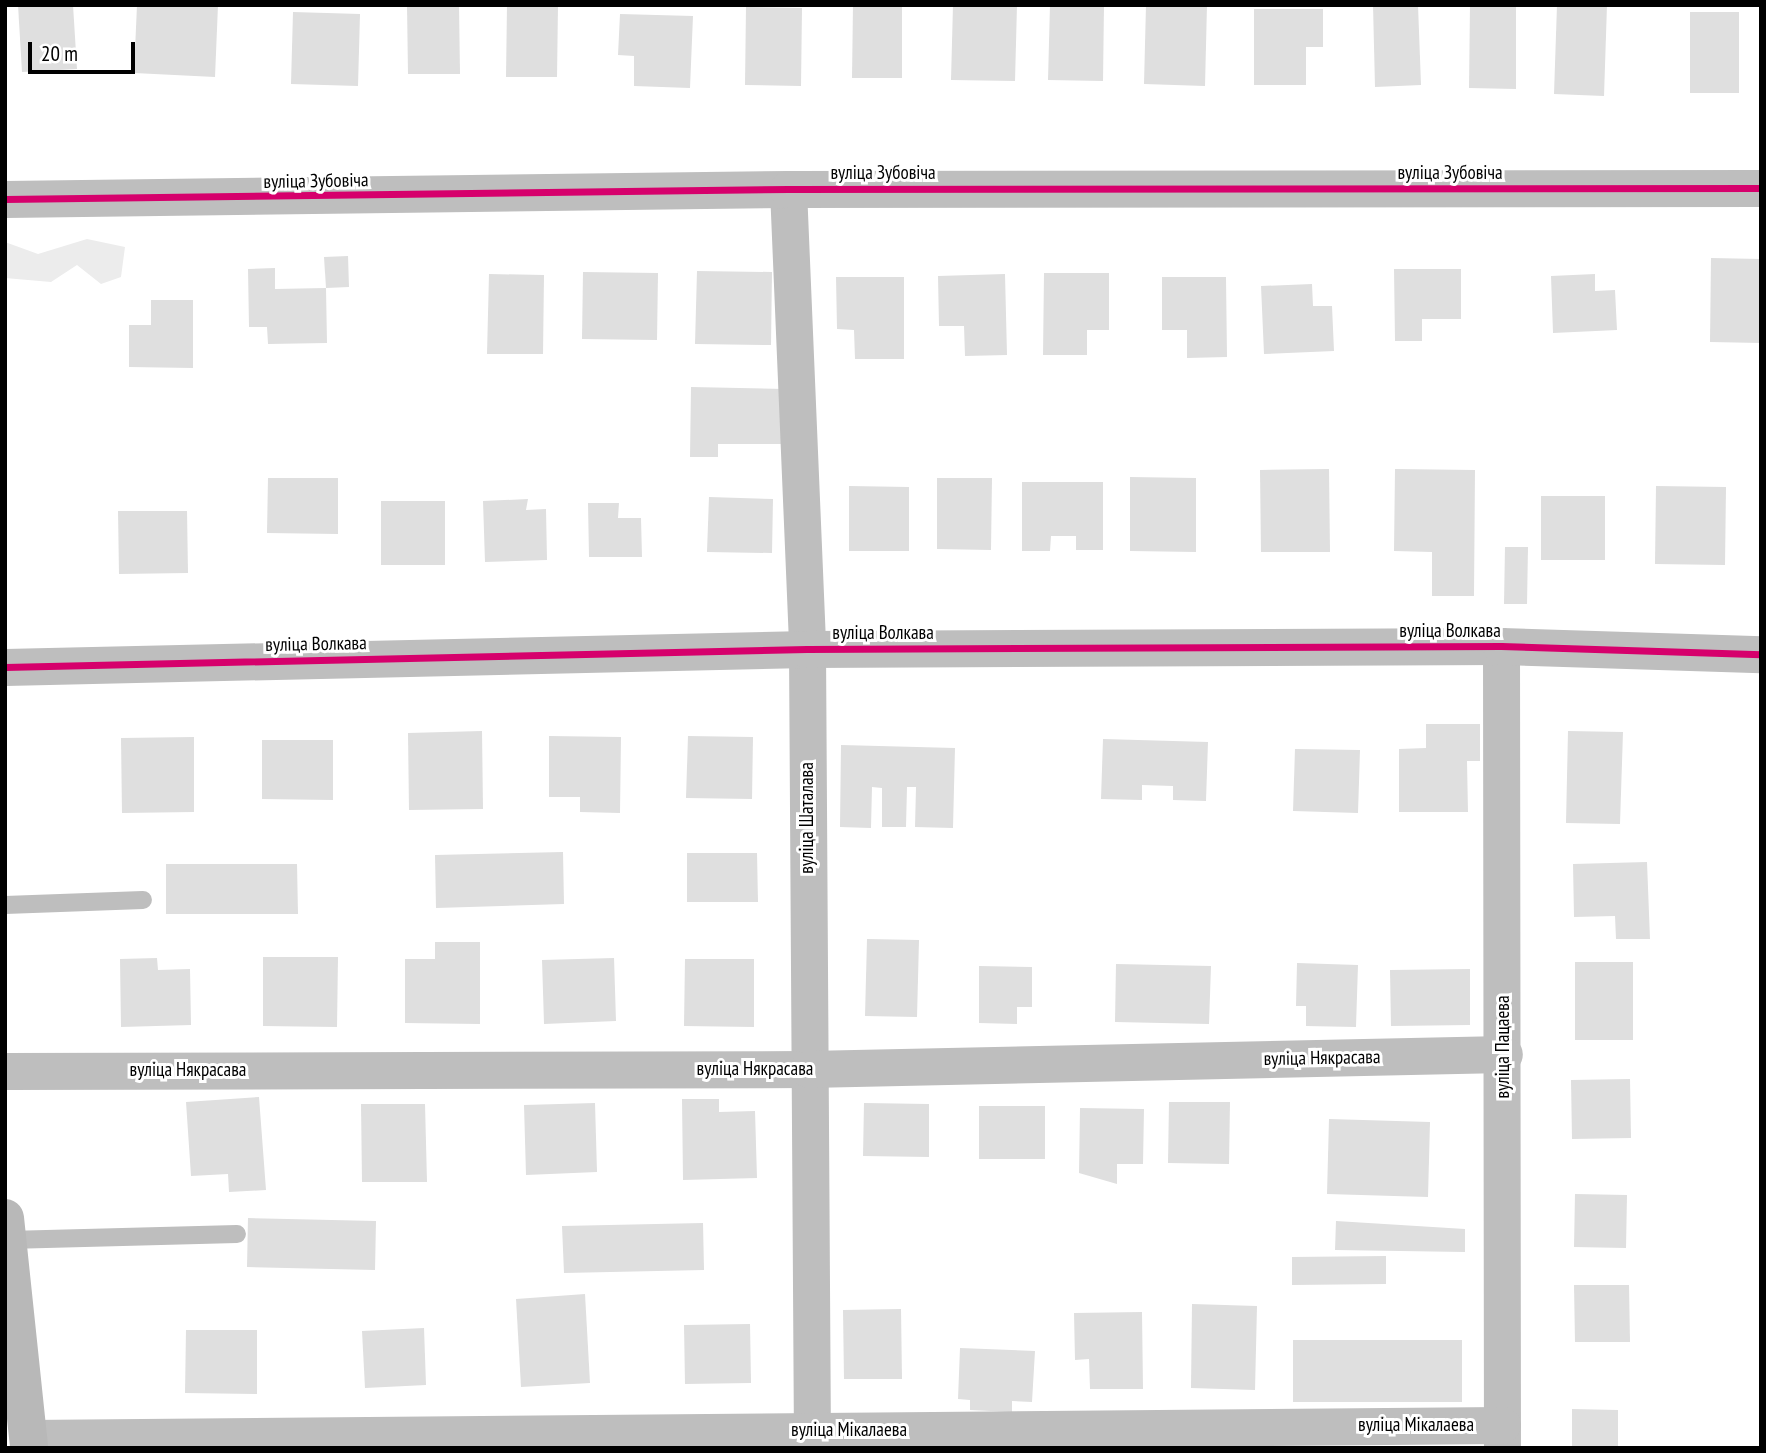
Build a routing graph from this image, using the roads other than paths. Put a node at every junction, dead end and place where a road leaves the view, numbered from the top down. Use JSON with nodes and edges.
{"nodes":[{"id":1,"x":1761,"y":188,"type":"edge"},
{"id":2,"x":788,"y":189,"type":"junction"},
{"id":3,"x":5,"y":199,"type":"edge"},
{"id":4,"x":1501,"y":646,"type":"junction"},
{"id":5,"x":807,"y":649,"type":"junction"},
{"id":6,"x":1761,"y":654,"type":"edge"},
{"id":7,"x":5,"y":667,"type":"edge"},
{"id":8,"x":143,"y":900,"type":"dead end"},
{"id":9,"x":5,"y":905,"type":"edge"},
{"id":10,"x":1504,"y":1054,"type":"junction"},
{"id":11,"x":807,"y":1069,"type":"junction"},
{"id":12,"x":5,"y":1071,"type":"edge"},
{"id":13,"x":6,"y":1229,"type":"edge"},
{"id":14,"x":237,"y":1234,"type":"dead end"},
{"id":15,"x":1502,"y":1436,"type":"edge"},
{"id":16,"x":811,"y":1439,"type":"edge"},
{"id":17,"x":29,"y":1443,"type":"edge"}],
"edges":[{"from":1,"to":2,"type":"street","name":"вуліца Зубовіча"},
{"from":2,"to":3,"type":"street","name":"вуліца Зубовіча"},
{"from":2,"to":5,"type":"street","name":"вуліца Шаталава"},
{"from":4,"to":5,"type":"street","name":"вуліца Волкава"},
{"from":4,"to":6,"type":"street","name":"вуліца Волкава"},
{"from":4,"to":10,"type":"street","name":"вуліца Пацаева"},
{"from":5,"to":7,"type":"street","name":"вуліца Волкава"},
{"from":5,"to":11,"type":"street","name":"вуліца Шаталава"},
{"from":8,"to":9,"type":"lane"},
{"from":10,"to":11,"type":"street","name":"вуліца Някрасава"},
{"from":10,"to":15,"type":"street","name":"вуліца Пацаева"},
{"from":11,"to":12,"type":"street","name":"вуліца Някрасава"},
{"from":11,"to":16,"type":"street","name":"вуліца Шаталава"},
{"from":13,"to":14,"type":"lane"},
{"from":13,"to":17,"type":"street"},
{"from":15,"to":16,"type":"street","name":"вуліца Мікалаева"},
{"from":16,"to":17,"type":"street","name":"вуліца Мікалаева"}]}
